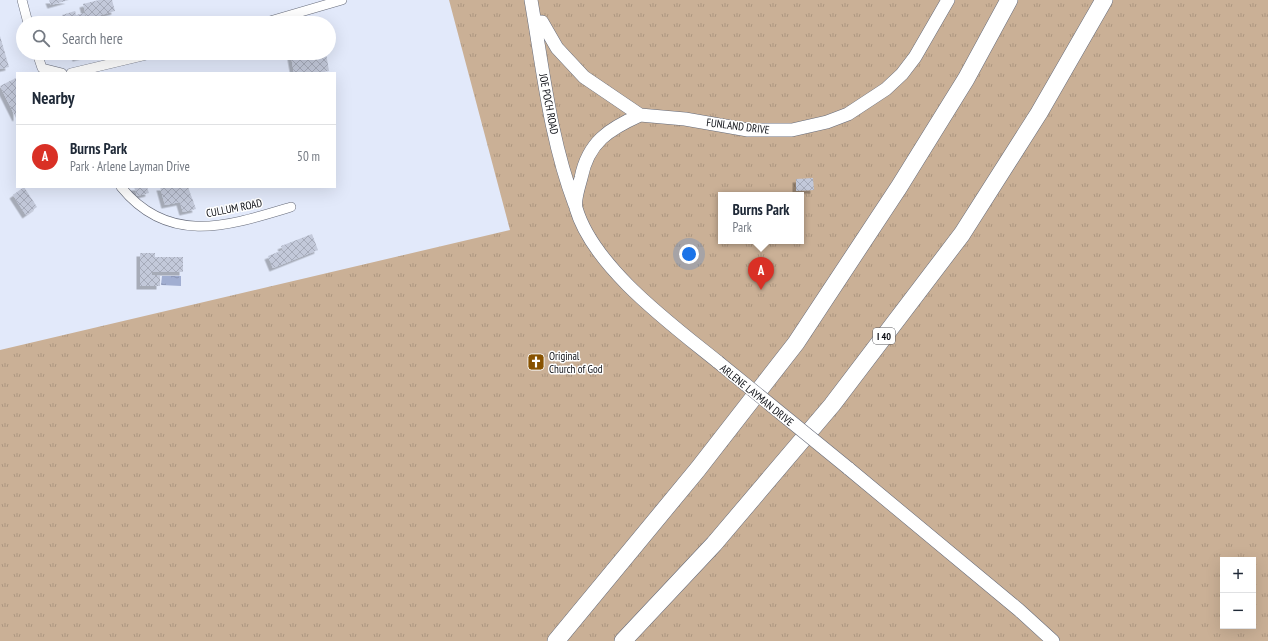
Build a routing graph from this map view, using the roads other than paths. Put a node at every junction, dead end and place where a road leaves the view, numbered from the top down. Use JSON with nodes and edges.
{"nodes":[{"id":1,"x":22,"y":0,"type":"edge"},
{"id":2,"x":342,"y":0,"type":"edge"},
{"id":3,"x":531,"y":0,"type":"edge"},
{"id":4,"x":948,"y":0,"type":"edge"},
{"id":5,"x":1009,"y":0,"type":"edge"},
{"id":6,"x":1104,"y":0,"type":"edge"},
{"id":7,"x":26,"y":16,"type":"edge"},
{"id":8,"x":287,"y":16,"type":"edge"},
{"id":9,"x":535,"y":22,"type":"junction"},
{"id":10,"x":39,"y":60,"type":"edge"},
{"id":11,"x":126,"y":60,"type":"edge"},
{"id":12,"x":43,"y":71,"type":"edge"},
{"id":13,"x":75,"y":72,"type":"edge"},
{"id":14,"x":640,"y":115,"type":"junction"},
{"id":15,"x":122,"y":188,"type":"edge"},
{"id":16,"x":575,"y":206,"type":"junction"},
{"id":17,"x":291,"y":207,"type":"dead end"},
{"id":18,"x":556,"y":641,"type":"edge"},
{"id":19,"x":623,"y":641,"type":"edge"},
{"id":20,"x":1053,"y":641,"type":"edge"}],
"edges":[{"from":1,"to":7,"type":"street"},
{"from":2,"to":8,"type":"street"},
{"from":3,"to":9,"type":"street","name":"JOE POCH ROAD"},
{"from":4,"to":14,"type":"street","name":"FUNLAND DRIVE"},
{"from":5,"to":18,"type":"highway"},
{"from":6,"to":19,"type":"highway","number":"I 40"},
{"from":9,"to":14,"type":"street","name":"FUNLAND DRIVE"},
{"from":9,"to":16,"type":"street","name":"JOE POCH ROAD"},
{"from":10,"to":12,"type":"street"},
{"from":11,"to":13,"type":"street"},
{"from":14,"to":16,"type":"street"},
{"from":15,"to":17,"type":"street","name":"CULLUM ROAD"},
{"from":16,"to":20,"type":"street","name":"ARLENE LAYMAN DRIVE","bridge":true}]}
